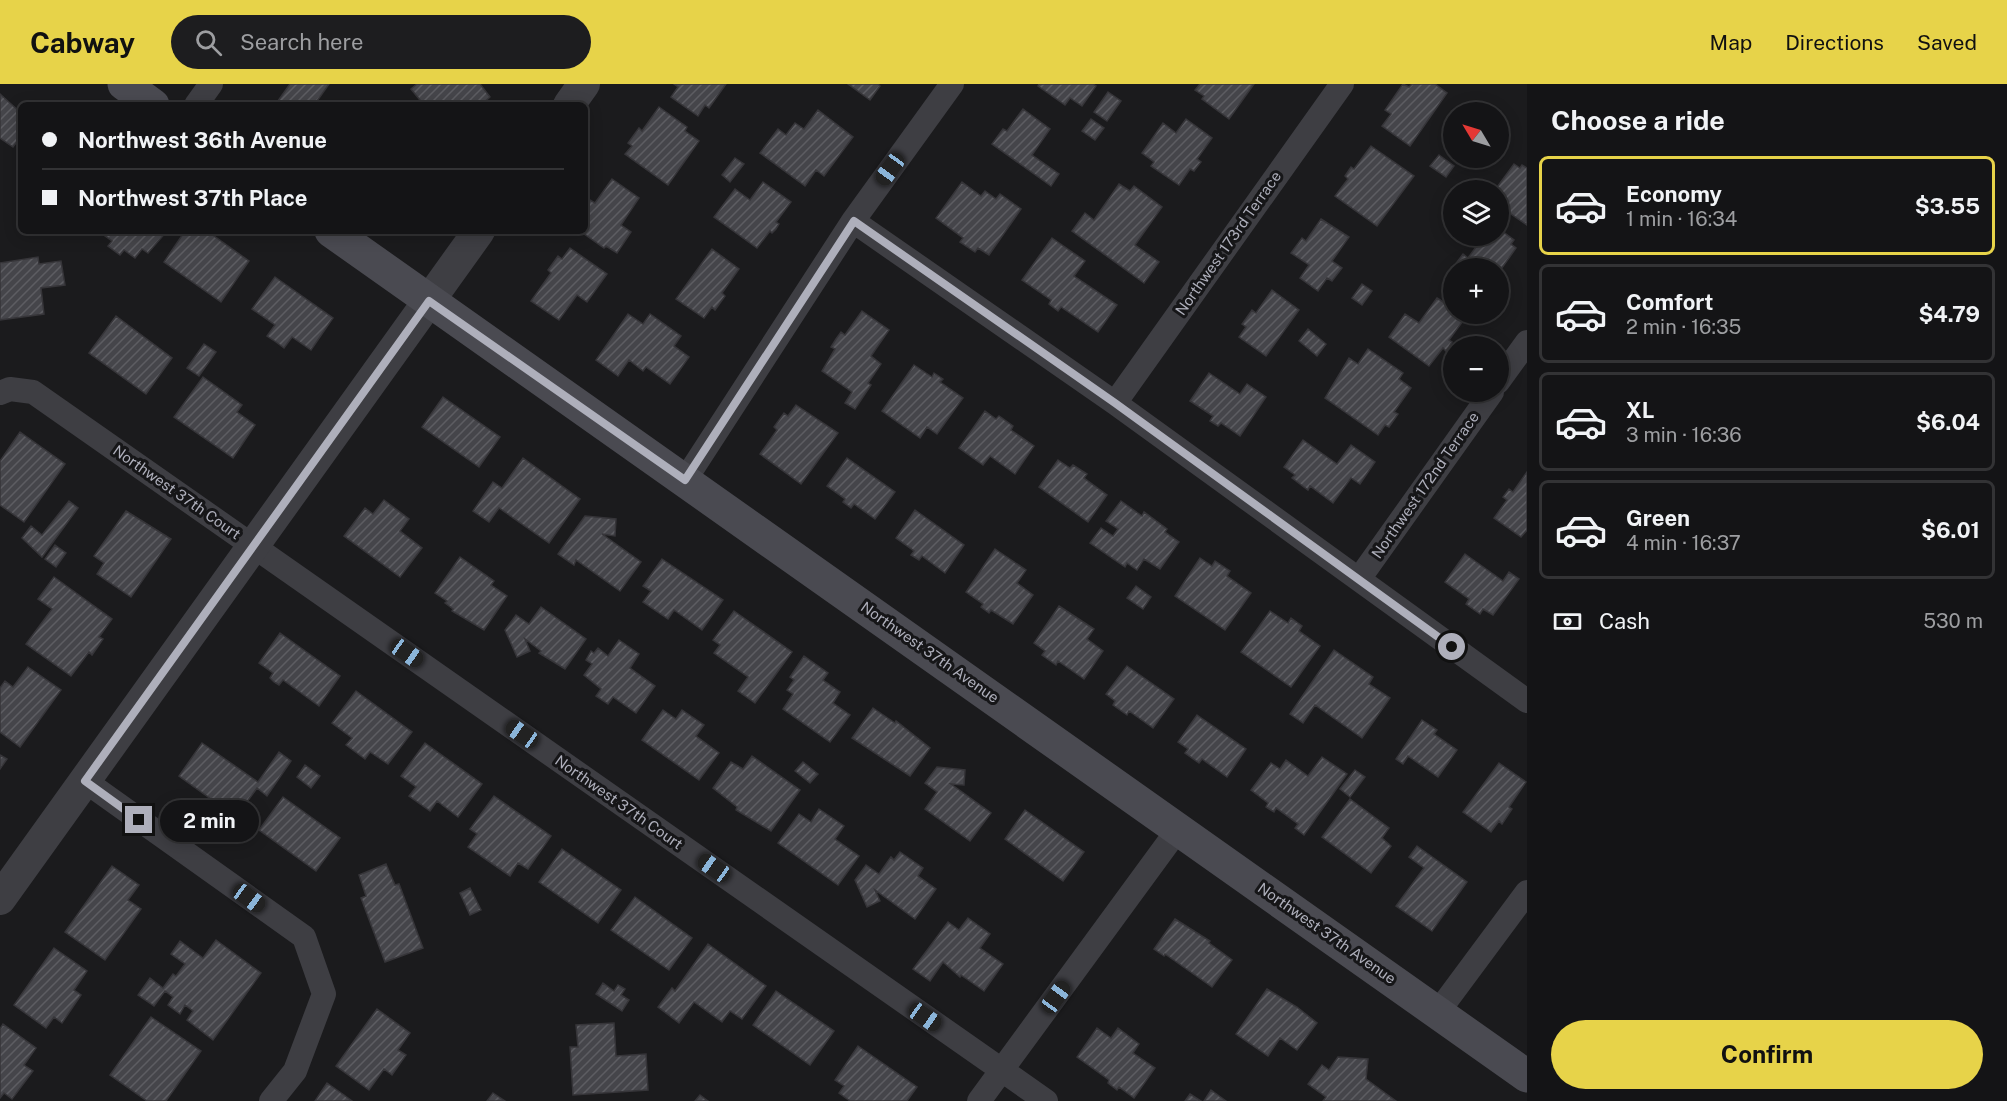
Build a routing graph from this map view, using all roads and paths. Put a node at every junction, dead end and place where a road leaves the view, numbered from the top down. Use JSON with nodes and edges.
{"nodes":[{"id":1,"x":124,"y":84,"type":"edge"},
{"id":2,"x":211,"y":84,"type":"edge"},
{"id":3,"x":584,"y":84,"type":"edge"},
{"id":4,"x":952,"y":84,"type":"edge"},
{"id":5,"x":1342,"y":84,"type":"edge"},
{"id":6,"x":149,"y":102,"type":"edge"},
{"id":7,"x":198,"y":102,"type":"edge"},
{"id":8,"x":571,"y":102,"type":"edge"},
{"id":9,"x":854,"y":221,"type":"junction"},
{"id":10,"x":335,"y":234,"type":"edge"},
{"id":11,"x":477,"y":234,"type":"edge"},
{"id":12,"x":429,"y":301,"type":"junction"},
{"id":13,"x":1527,"y":342,"type":"edge"},
{"id":14,"x":1509,"y":367,"type":"edge"},
{"id":15,"x":5,"y":391,"type":"edge"},
{"id":16,"x":1485,"y":402,"type":"edge"},
{"id":17,"x":1115,"y":403,"type":"junction"},
{"id":18,"x":685,"y":480,"type":"junction"},
{"id":19,"x":254,"y":545,"type":"junction"},
{"id":20,"x":1359,"y":579,"type":"junction"},
{"id":21,"x":1527,"y":701,"type":"edge"},
{"id":22,"x":85,"y":781,"type":"junction"},
{"id":23,"x":1179,"y":828,"type":"junction"},
{"id":24,"x":1527,"y":892,"type":"edge"},
{"id":25,"x":0,"y":900,"type":"edge"},
{"id":26,"x":1438,"y":1012,"type":"junction"},
{"id":27,"x":1002,"y":1071,"type":"junction"},
{"id":28,"x":1527,"y":1076,"type":"edge"},
{"id":29,"x":271,"y":1101,"type":"edge"},
{"id":30,"x":979,"y":1101,"type":"edge"},
{"id":31,"x":1046,"y":1101,"type":"edge"}],
"edges":[{"from":1,"to":6,"type":"main road"},
{"from":2,"to":7,"type":"street"},
{"from":3,"to":8,"type":"street"},
{"from":4,"to":9,"type":"street"},
{"from":5,"to":17,"type":"street","name":"Northwest 173rd Terrace"},
{"from":9,"to":17,"type":"street"},
{"from":9,"to":18,"type":"street"},
{"from":10,"to":12,"type":"main road","name":"Northwest 37th Avenue"},
{"from":11,"to":12,"type":"street"},
{"from":12,"to":18,"type":"main road","name":"Northwest 37th Avenue"},
{"from":12,"to":19,"type":"street"},
{"from":13,"to":14,"type":"street"},
{"from":15,"to":19,"type":"street","name":"Northwest 37th Court"},
{"from":16,"to":20,"type":"street","name":"Northwest 172nd Terrace"},
{"from":17,"to":20,"type":"street"},
{"from":18,"to":23,"type":"main road","name":"Northwest 37th Avenue"},
{"from":19,"to":22,"type":"street"},
{"from":19,"to":27,"type":"street","name":"Northwest 37th Court"},
{"from":20,"to":21,"type":"street"},
{"from":22,"to":25,"type":"street"},
{"from":22,"to":29,"type":"street"},
{"from":23,"to":26,"type":"main road","name":"Northwest 37th Avenue"},
{"from":23,"to":27,"type":"street"},
{"from":24,"to":26,"type":"street"},
{"from":26,"to":28,"type":"main road","name":"Northwest 37th Avenue"},
{"from":27,"to":30,"type":"street"},
{"from":27,"to":31,"type":"street","name":"Northwest 37th Court"}]}
